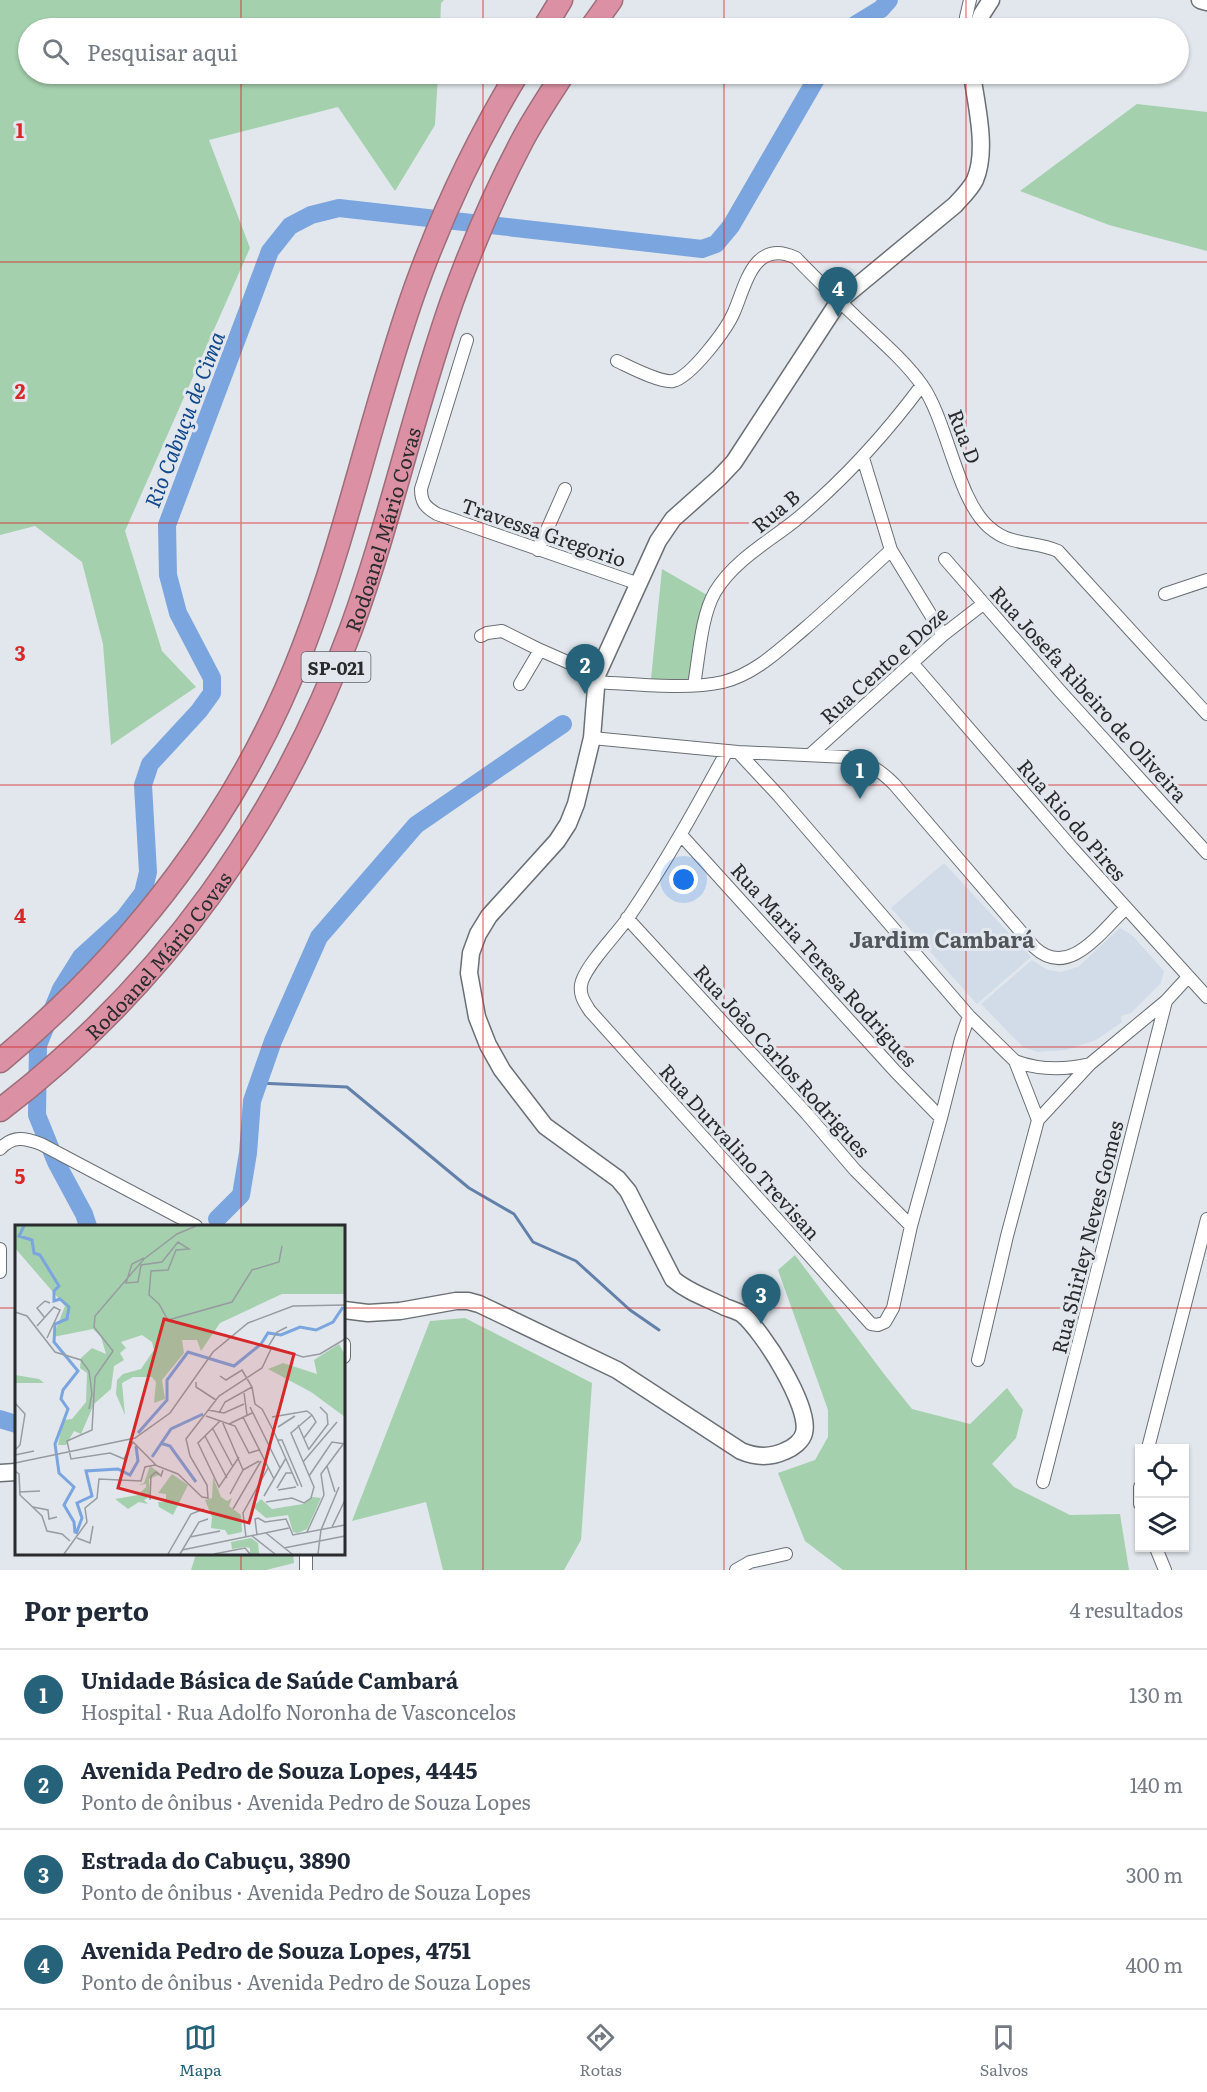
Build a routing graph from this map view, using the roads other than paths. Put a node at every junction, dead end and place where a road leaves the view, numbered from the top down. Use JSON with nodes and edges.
{"nodes":[{"id":1,"x":561,"y":0,"type":"edge"},
{"id":2,"x":611,"y":0,"type":"edge"},
{"id":3,"x":970,"y":0,"type":"edge"},
{"id":4,"x":992,"y":0,"type":"edge"},
{"id":5,"x":1200,"y":0,"type":"edge"},
{"id":6,"x":1207,"y":2,"type":"edge"},
{"id":7,"x":550,"y":18,"type":"edge"},
{"id":8,"x":598,"y":18,"type":"edge"},
{"id":9,"x":966,"y":18,"type":"edge"},
{"id":10,"x":980,"y":18,"type":"edge"},
{"id":11,"x":511,"y":84,"type":"edge"},
{"id":12,"x":557,"y":84,"type":"edge"},
{"id":13,"x":973,"y":84,"type":"edge"},
{"id":14,"x":839,"y":301,"type":"junction"},
{"id":15,"x":467,"y":340,"type":"dead end"},
{"id":16,"x":617,"y":361,"type":"dead end"},
{"id":17,"x":922,"y":385,"type":"junction"},
{"id":18,"x":863,"y":458,"type":"junction"},
{"id":19,"x":565,"y":489,"type":"dead end"},
{"id":20,"x":538,"y":549,"type":"junction"},
{"id":21,"x":891,"y":550,"type":"junction"},
{"id":22,"x":945,"y":559,"type":"dead end"},
{"id":23,"x":1207,"y":580,"type":"edge"},
{"id":24,"x":639,"y":584,"type":"junction"},
{"id":25,"x":1165,"y":594,"type":"dead end"},
{"id":26,"x":983,"y":604,"type":"junction"},
{"id":27,"x":943,"y":635,"type":"junction"},
{"id":28,"x":481,"y":636,"type":"dead end"},
{"id":29,"x":540,"y":650,"type":"junction"},
{"id":30,"x":913,"y":664,"type":"junction"},
{"id":31,"x":596,"y":679,"type":"junction"},
{"id":32,"x":520,"y":684,"type":"dead end"},
{"id":33,"x":694,"y":685,"type":"junction"},
{"id":34,"x":1207,"y":714,"type":"edge"},
{"id":35,"x":592,"y":738,"type":"junction"},
{"id":36,"x":732,"y":752,"type":"junction"},
{"id":37,"x":811,"y":754,"type":"junction"},
{"id":38,"x":682,"y":836,"type":"junction"},
{"id":39,"x":1207,"y":854,"type":"edge"},
{"id":40,"x":1126,"y":908,"type":"junction"},
{"id":41,"x":627,"y":918,"type":"junction"},
{"id":42,"x":1188,"y":977,"type":"junction"},
{"id":43,"x":1207,"y":997,"type":"edge"},
{"id":44,"x":1166,"y":1001,"type":"junction"},
{"id":45,"x":969,"y":1016,"type":"junction"},
{"id":46,"x":0,"y":1061,"type":"edge"},
{"id":47,"x":1015,"y":1061,"type":"junction"},
{"id":48,"x":1090,"y":1064,"type":"junction"},
{"id":49,"x":0,"y":1110,"type":"edge"},
{"id":50,"x":941,"y":1118,"type":"junction"},
{"id":51,"x":1038,"y":1120,"type":"junction"},
{"id":52,"x":0,"y":1149,"type":"edge"},
{"id":53,"x":1207,"y":1220,"type":"edge"},
{"id":54,"x":192,"y":1225,"type":"edge"},
{"id":55,"x":911,"y":1226,"type":"junction"},
{"id":56,"x":0,"y":1249,"type":"edge"},
{"id":57,"x":0,"y":1272,"type":"edge"},
{"id":58,"x":345,"y":1311,"type":"edge"},
{"id":59,"x":978,"y":1360,"type":"dead end"},
{"id":60,"x":1150,"y":1444,"type":"edge"},
{"id":61,"x":15,"y":1472,"type":"edge"},
{"id":62,"x":0,"y":1473,"type":"edge"},
{"id":63,"x":1043,"y":1482,"type":"dead end"},
{"id":64,"x":1158,"y":1552,"type":"edge"},
{"id":65,"x":786,"y":1554,"type":"dead end"},
{"id":66,"x":736,"y":1570,"type":"edge"},
{"id":67,"x":1165,"y":1570,"type":"edge"}],
"edges":[{"from":1,"to":7,"type":"highway"},
{"from":2,"to":8,"type":"highway"},
{"from":3,"to":9,"type":"street"},
{"from":4,"to":10,"type":"main road"},
{"from":5,"to":6,"type":"main road"},
{"from":11,"to":46,"type":"highway","name":"Rodoanel Mário Covas","number":"SP-021"},
{"from":12,"to":49,"type":"highway","name":"Rodoanel Mário Covas","number":"SP-021"},
{"from":13,"to":14,"type":"main road"},
{"from":14,"to":16,"type":"street","name":"Rua D"},
{"from":14,"to":17,"type":"street","name":"Rua D"},
{"from":14,"to":24,"type":"main road"},
{"from":15,"to":20,"type":"street","name":"Travessa Gregorio"},
{"from":17,"to":18,"type":"street","name":"Rua B"},
{"from":17,"to":34,"type":"street","name":"Rua D"},
{"from":18,"to":21,"type":"street"},
{"from":18,"to":33,"type":"street","name":"Rua B"},
{"from":19,"to":20,"type":"street"},
{"from":20,"to":24,"type":"street","name":"Travessa Gregorio"},
{"from":21,"to":27,"type":"street"},
{"from":21,"to":33,"type":"street"},
{"from":22,"to":26,"type":"street","name":"Rua Josefa Ribeiro de Oliveira"},
{"from":23,"to":25,"type":"street"},
{"from":24,"to":31,"type":"main road"},
{"from":26,"to":27,"type":"street","name":"Rua Cento e Doze"},
{"from":26,"to":39,"type":"street","name":"Rua Josefa Ribeiro de Oliveira"},
{"from":27,"to":30,"type":"street","name":"Rua Cento e Doze"},
{"from":28,"to":29,"type":"street"},
{"from":29,"to":31,"type":"street"},
{"from":29,"to":32,"type":"street"},
{"from":30,"to":37,"type":"street","name":"Rua Cento e Doze"},
{"from":30,"to":40,"type":"street","name":"Rua Rio do Pires"},
{"from":31,"to":33,"type":"street"},
{"from":31,"to":35,"type":"main road"},
{"from":35,"to":36,"type":"street"},
{"from":35,"to":58,"type":"main road"},
{"from":36,"to":37,"type":"street"},
{"from":36,"to":38,"type":"street"},
{"from":36,"to":45,"type":"street"},
{"from":37,"to":40,"type":"street"},
{"from":38,"to":41,"type":"street"},
{"from":38,"to":50,"type":"street","name":"Rua Maria Teresa Rodrigues"},
{"from":40,"to":42,"type":"street","name":"Rua Rio do Pires"},
{"from":41,"to":55,"type":"street","name":"Rua João Carlos Rodrigues"},
{"from":41,"to":55,"type":"street","name":"Rua Durvalino Trevisan"},
{"from":42,"to":43,"type":"street","name":"Rua Rio do Pires"},
{"from":42,"to":44,"type":"street"},
{"from":44,"to":48,"type":"street"},
{"from":44,"to":63,"type":"street","name":"Rua Shirley Neves Gomes"},
{"from":45,"to":47,"type":"street"},
{"from":45,"to":50,"type":"street"},
{"from":47,"to":48,"type":"street"},
{"from":47,"to":51,"type":"street"},
{"from":48,"to":51,"type":"street"},
{"from":50,"to":55,"type":"street"},
{"from":51,"to":59,"type":"street"},
{"from":52,"to":54,"type":"street"},
{"from":53,"to":60,"type":"street"},
{"from":56,"to":57,"type":"street"},
{"from":61,"to":62,"type":"main road"},
{"from":64,"to":67,"type":"street"},
{"from":65,"to":66,"type":"street"}]}
